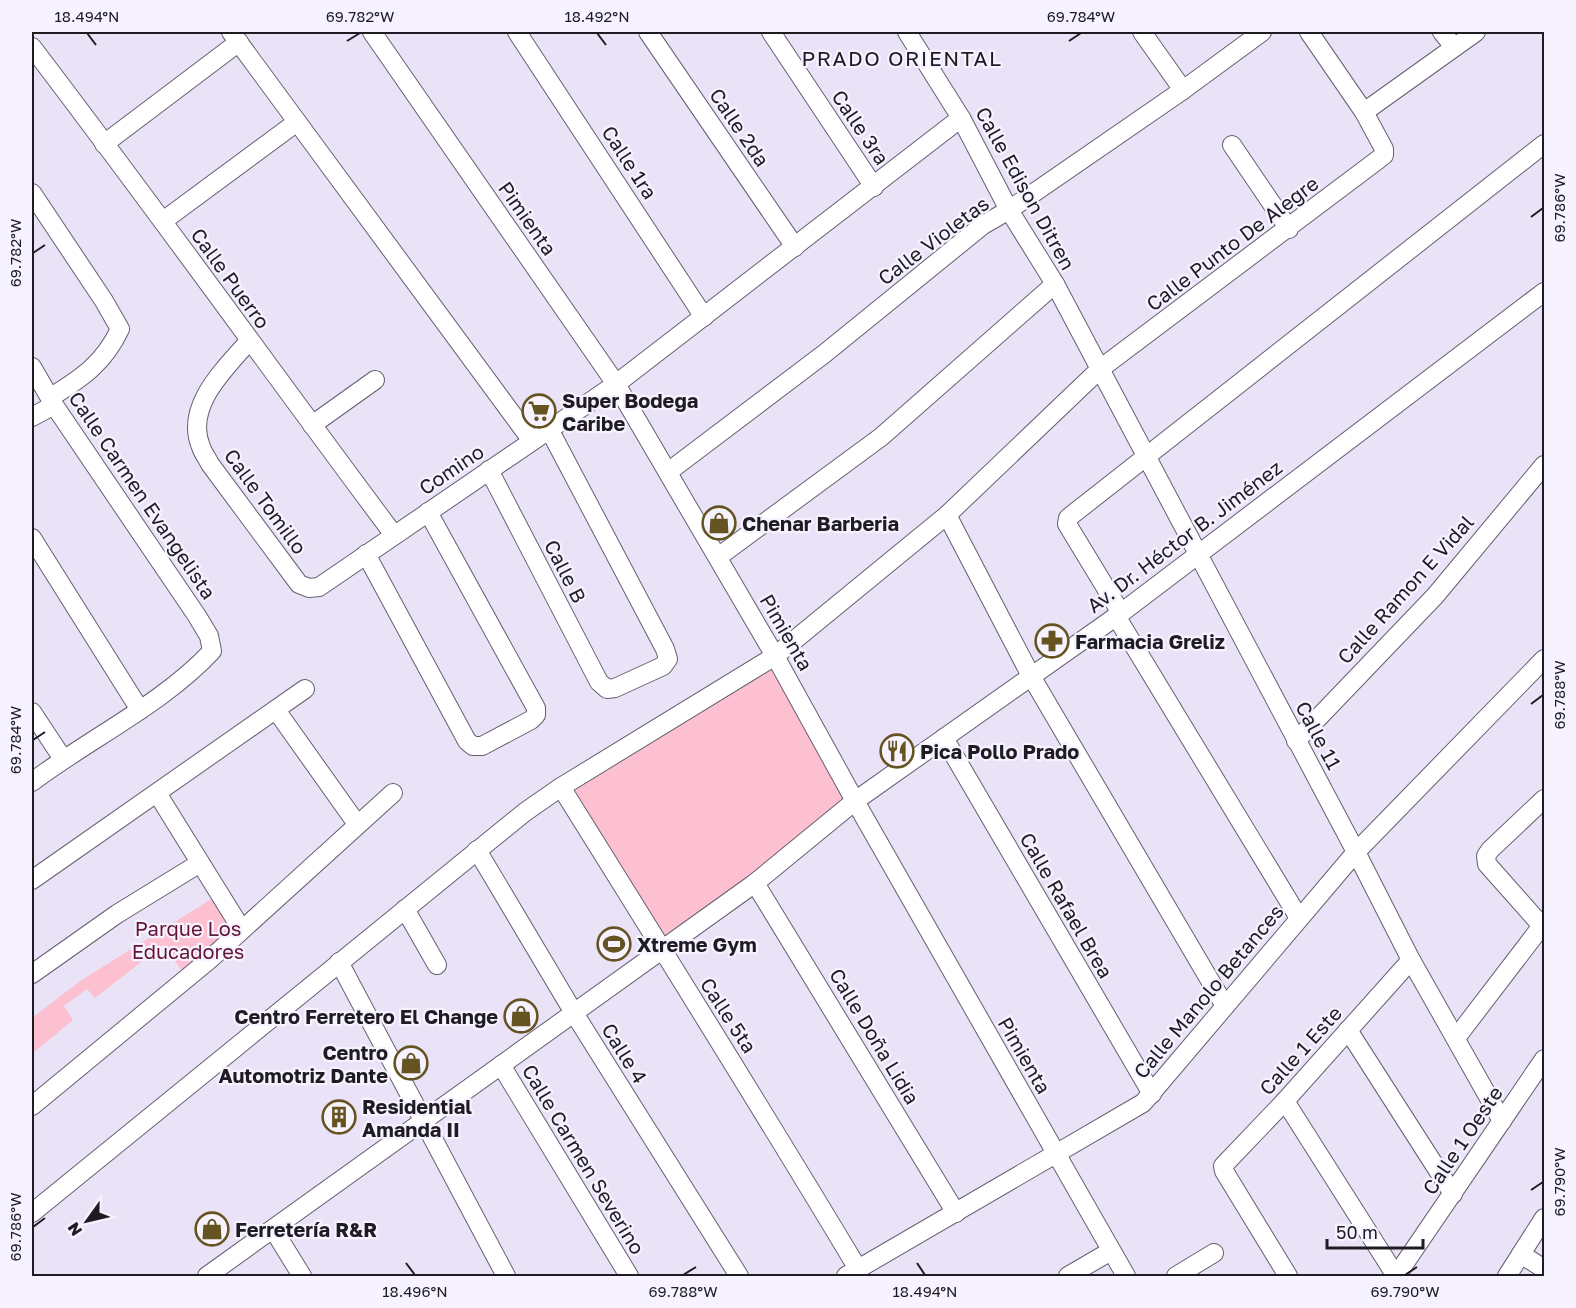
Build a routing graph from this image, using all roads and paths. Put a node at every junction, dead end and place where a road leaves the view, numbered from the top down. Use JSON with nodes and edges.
{"nodes":[{"id":1,"x":372,"y":32,"type":"edge"},
{"id":2,"x":517,"y":32,"type":"edge"},
{"id":3,"x":648,"y":32,"type":"edge"},
{"id":4,"x":771,"y":32,"type":"edge"},
{"id":5,"x":907,"y":32,"type":"edge"},
{"id":6,"x":1142,"y":32,"type":"edge"},
{"id":7,"x":1262,"y":32,"type":"edge"},
{"id":8,"x":1309,"y":32,"type":"edge"},
{"id":9,"x":1442,"y":32,"type":"edge"},
{"id":10,"x":1476,"y":32,"type":"edge"},
{"id":11,"x":235,"y":37,"type":"edge"},
{"id":12,"x":32,"y":47,"type":"edge"},
{"id":13,"x":1454,"y":47,"type":"junction"},
{"id":14,"x":1183,"y":90,"type":"junction"},
{"id":15,"x":1364,"y":112,"type":"junction"},
{"id":16,"x":962,"y":118,"type":"junction"},
{"id":17,"x":297,"y":122,"type":"junction"},
{"id":18,"x":104,"y":144,"type":"junction"},
{"id":19,"x":1545,"y":144,"type":"edge"},
{"id":20,"x":1232,"y":145,"type":"dead end"},
{"id":21,"x":874,"y":187,"type":"junction"},
{"id":22,"x":32,"y":193,"type":"edge"},
{"id":23,"x":1009,"y":210,"type":"junction"},
{"id":24,"x":163,"y":220,"type":"junction"},
{"id":25,"x":1289,"y":229,"type":"junction"},
{"id":26,"x":795,"y":247,"type":"junction"},
{"id":27,"x":1055,"y":284,"type":"junction"},
{"id":28,"x":1545,"y":292,"type":"edge"},
{"id":29,"x":704,"y":317,"type":"junction"},
{"id":30,"x":249,"y":342,"type":"junction"},
{"id":31,"x":32,"y":367,"type":"edge"},
{"id":32,"x":1100,"y":369,"type":"junction"},
{"id":33,"x":375,"y":380,"type":"dead end"},
{"id":34,"x":616,"y":384,"type":"junction"},
{"id":35,"x":52,"y":401,"type":"junction"},
{"id":36,"x":32,"y":417,"type":"edge"},
{"id":37,"x":312,"y":425,"type":"junction"},
{"id":38,"x":549,"y":429,"type":"junction"},
{"id":39,"x":532,"y":441,"type":"junction"},
{"id":40,"x":1146,"y":458,"type":"junction"},
{"id":41,"x":1545,"y":465,"type":"edge"},
{"id":42,"x":489,"y":470,"type":"junction"},
{"id":43,"x":668,"y":472,"type":"junction"},
{"id":44,"x":428,"y":512,"type":"junction"},
{"id":45,"x":947,"y":515,"type":"junction"},
{"id":46,"x":394,"y":535,"type":"junction"},
{"id":47,"x":32,"y":538,"type":"edge"},
{"id":48,"x":366,"y":554,"type":"junction"},
{"id":49,"x":1197,"y":555,"type":"junction"},
{"id":50,"x":718,"y":557,"type":"junction"},
{"id":51,"x":309,"y":588,"type":"joint"},
{"id":52,"x":1119,"y":615,"type":"junction"},
{"id":53,"x":775,"y":656,"type":"junction"},
{"id":54,"x":1545,"y":659,"type":"edge"},
{"id":55,"x":1031,"y":676,"type":"junction"},
{"id":56,"x":305,"y":688,"type":"dead end"},
{"id":57,"x":140,"y":710,"type":"junction"},
{"id":58,"x":276,"y":710,"type":"junction"},
{"id":59,"x":32,"y":712,"type":"edge"},
{"id":60,"x":944,"y":738,"type":"junction"},
{"id":61,"x":1296,"y":741,"type":"junction"},
{"id":62,"x":63,"y":759,"type":"junction"},
{"id":63,"x":32,"y":782,"type":"edge"},
{"id":64,"x":561,"y":787,"type":"junction"},
{"id":65,"x":157,"y":793,"type":"junction"},
{"id":66,"x":393,"y":793,"type":"dead end"},
{"id":67,"x":1545,"y":799,"type":"edge"},
{"id":68,"x":855,"y":801,"type":"junction"},
{"id":69,"x":357,"y":824,"type":"junction"},
{"id":70,"x":477,"y":850,"type":"junction"},
{"id":71,"x":1356,"y":852,"type":"junction"},
{"id":72,"x":200,"y":863,"type":"junction"},
{"id":73,"x":32,"y":880,"type":"edge"},
{"id":74,"x":755,"y":883,"type":"junction"},
{"id":75,"x":405,"y":909,"type":"junction"},
{"id":76,"x":1299,"y":918,"type":"junction"},
{"id":77,"x":1543,"y":925,"type":"edge"},
{"id":78,"x":242,"y":930,"type":"junction"},
{"id":79,"x":661,"y":950,"type":"junction"},
{"id":80,"x":1411,"y":960,"type":"junction"},
{"id":81,"x":339,"y":962,"type":"junction"},
{"id":82,"x":436,"y":965,"type":"dead end"},
{"id":83,"x":32,"y":974,"type":"edge"},
{"id":84,"x":1225,"y":1006,"type":"junction"},
{"id":85,"x":574,"y":1013,"type":"junction"},
{"id":86,"x":1348,"y":1030,"type":"junction"},
{"id":87,"x":1456,"y":1038,"type":"junction"},
{"id":88,"x":1545,"y":1059,"type":"edge"},
{"id":89,"x":501,"y":1065,"type":"junction"},
{"id":90,"x":1152,"y":1094,"type":"junction"},
{"id":91,"x":1286,"y":1101,"type":"junction"},
{"id":92,"x":32,"y":1106,"type":"edge"},
{"id":93,"x":423,"y":1120,"type":"junction"},
{"id":94,"x":1502,"y":1121,"type":"junction"},
{"id":95,"x":1056,"y":1154,"type":"junction"},
{"id":96,"x":1453,"y":1194,"type":"junction"},
{"id":97,"x":32,"y":1213,"type":"edge"},
{"id":98,"x":956,"y":1213,"type":"junction"},
{"id":99,"x":1545,"y":1218,"type":"edge"},
{"id":100,"x":273,"y":1229,"type":"junction"},
{"id":101,"x":1111,"y":1251,"type":"junction"},
{"id":102,"x":1214,"y":1253,"type":"dead end"},
{"id":103,"x":1521,"y":1254,"type":"junction"},
{"id":104,"x":1545,"y":1269,"type":"edge"},
{"id":105,"x":852,"y":1273,"type":"edge"},
{"id":106,"x":498,"y":1274,"type":"edge"},
{"id":107,"x":207,"y":1276,"type":"edge"},
{"id":108,"x":302,"y":1276,"type":"edge"},
{"id":109,"x":629,"y":1276,"type":"edge"},
{"id":110,"x":739,"y":1276,"type":"edge"},
{"id":111,"x":1068,"y":1276,"type":"edge"},
{"id":112,"x":1126,"y":1276,"type":"edge"},
{"id":113,"x":1176,"y":1276,"type":"edge"},
{"id":114,"x":1288,"y":1276,"type":"edge"},
{"id":115,"x":1396,"y":1276,"type":"edge"},
{"id":116,"x":1507,"y":1276,"type":"edge"}],
"edges":[{"from":1,"to":34,"type":"street","name":"Pimienta"},
{"from":2,"to":29,"type":"street","name":"Calle 1ra"},
{"from":3,"to":26,"type":"street","name":"Calle 2da"},
{"from":4,"to":21,"type":"street","name":"Calle 3ra"},
{"from":5,"to":16,"type":"street","name":"Calle Edison Ditren"},
{"from":6,"to":14,"type":"street"},
{"from":7,"to":14,"type":"street","name":"Calle Violetas"},
{"from":8,"to":15,"type":"street"},
{"from":9,"to":13,"type":"street"},
{"from":10,"to":13,"type":"street"},
{"from":11,"to":17,"type":"street"},
{"from":11,"to":18,"type":"street"},
{"from":12,"to":18,"type":"street","name":"Calle Puerro"},
{"from":13,"to":15,"type":"street"},
{"from":14,"to":23,"type":"street","name":"Calle Violetas"},
{"from":15,"to":25,"type":"street","name":"Calle Punto De Alegre"},
{"from":16,"to":21,"type":"street","name":"Comino"},
{"from":16,"to":23,"type":"street","name":"Calle Edison Ditren"},
{"from":17,"to":24,"type":"street"},
{"from":17,"to":39,"type":"street"},
{"from":18,"to":24,"type":"street","name":"Calle Puerro"},
{"from":19,"to":40,"type":"street"},
{"from":20,"to":25,"type":"street"},
{"from":21,"to":26,"type":"street","name":"Comino"},
{"from":22,"to":35,"type":"street"},
{"from":23,"to":27,"type":"street","name":"Calle Edison Ditren"},
{"from":23,"to":43,"type":"street","name":"Calle Violetas"},
{"from":24,"to":30,"type":"street","name":"Calle Puerro"},
{"from":25,"to":32,"type":"street","name":"Calle Punto De Alegre"},
{"from":26,"to":29,"type":"street","name":"Comino"},
{"from":27,"to":32,"type":"street","name":"Calle Edison Ditren"},
{"from":27,"to":50,"type":"street"},
{"from":28,"to":49,"type":"street","name":"Av. Dr. Héctor B. Jiménez"},
{"from":29,"to":34,"type":"street","name":"Comino"},
{"from":30,"to":37,"type":"street","name":"Calle Puerro"},
{"from":30,"to":51,"type":"street","name":"Calle Tomillo"},
{"from":31,"to":35,"type":"street","name":"Calle Carmen Evangelista"},
{"from":32,"to":40,"type":"street","name":"Calle 11"},
{"from":32,"to":45,"type":"street","name":"Calle Punto De Alegre"},
{"from":33,"to":37,"type":"street"},
{"from":34,"to":38,"type":"street","name":"Comino"},
{"from":34,"to":43,"type":"street","name":"Pimienta"},
{"from":35,"to":36,"type":"street"},
{"from":35,"to":57,"type":"street","name":"Calle Carmen Evangelista"},
{"from":37,"to":46,"type":"street","name":"Calle Puerro"},
{"from":38,"to":39,"type":"street","name":"Comino"},
{"from":38,"to":42,"type":"street","name":"Calle B"},
{"from":39,"to":42,"type":"street","name":"Comino"},
{"from":40,"to":49,"type":"street","name":"Calle 11"},
{"from":40,"to":52,"type":"street"},
{"from":41,"to":61,"type":"street","name":"Calle Ramon E Vidal"},
{"from":42,"to":44,"type":"street","name":"Comino"},
{"from":43,"to":50,"type":"street","name":"Pimienta"},
{"from":44,"to":46,"type":"street","name":"Comino"},
{"from":44,"to":48,"type":"street"},
{"from":45,"to":53,"type":"street","name":"Calle Punto De Alegre"},
{"from":45,"to":55,"type":"street"},
{"from":46,"to":48,"type":"street","name":"Comino"},
{"from":47,"to":57,"type":"street"},
{"from":48,"to":51,"type":"street","name":"Comino"},
{"from":49,"to":52,"type":"street","name":"Av. Dr. Héctor B. Jiménez"},
{"from":49,"to":61,"type":"street","name":"Calle 11"},
{"from":50,"to":53,"type":"street","name":"Pimienta"},
{"from":52,"to":55,"type":"street","name":"Av. Dr. Héctor B. Jiménez"},
{"from":52,"to":76,"type":"street"},
{"from":53,"to":64,"type":"street","name":"Calle Punto De Alegre"},
{"from":53,"to":68,"type":"street","name":"Pimienta"},
{"from":54,"to":71,"type":"street","name":"Calle Manolo Betances"},
{"from":55,"to":60,"type":"street","name":"Av. Dr. Héctor B. Jiménez"},
{"from":55,"to":84,"type":"street"},
{"from":56,"to":58,"type":"street"},
{"from":57,"to":62,"type":"street"},
{"from":58,"to":65,"type":"street"},
{"from":58,"to":69,"type":"street"},
{"from":59,"to":62,"type":"street"},
{"from":60,"to":68,"type":"street","name":"Av. Dr. Héctor B. Jiménez"},
{"from":60,"to":90,"type":"street","name":"Calle Rafael Brea"},
{"from":61,"to":71,"type":"street","name":"Calle 11"},
{"from":62,"to":63,"type":"street"},
{"from":64,"to":70,"type":"street","name":"Calle Punto De Alegre"},
{"from":64,"to":79,"type":"street","name":"Calle 5ta"},
{"from":65,"to":72,"type":"street"},
{"from":65,"to":73,"type":"street"},
{"from":66,"to":69,"type":"street"},
{"from":67,"to":77,"type":"street"},
{"from":68,"to":74,"type":"street","name":"Av. Dr. Héctor B. Jiménez"},
{"from":68,"to":95,"type":"street","name":"Pimienta"},
{"from":69,"to":78,"type":"street"},
{"from":70,"to":75,"type":"street","name":"Calle Punto De Alegre"},
{"from":70,"to":85,"type":"street","name":"Calle 4"},
{"from":71,"to":76,"type":"street","name":"Calle Manolo Betances"},
{"from":71,"to":80,"type":"street","name":"Calle 11"},
{"from":72,"to":78,"type":"street"},
{"from":72,"to":83,"type":"street"},
{"from":74,"to":79,"type":"street","name":"Av. Dr. Héctor B. Jiménez"},
{"from":74,"to":98,"type":"street","name":"Calle Doña Lidia"},
{"from":75,"to":81,"type":"street","name":"Calle Punto De Alegre"},
{"from":75,"to":82,"type":"street"},
{"from":76,"to":84,"type":"street","name":"Calle Manolo Betances"},
{"from":77,"to":87,"type":"street"},
{"from":78,"to":92,"type":"street"},
{"from":79,"to":85,"type":"street","name":"Av. Dr. Héctor B. Jiménez"},
{"from":79,"to":105,"type":"street","name":"Calle 5ta"},
{"from":80,"to":86,"type":"street","name":"Calle 1 Este"},
{"from":80,"to":87,"type":"street","name":"Calle 11"},
{"from":81,"to":93,"type":"street"},
{"from":81,"to":97,"type":"street","name":"Calle Punto De Alegre"},
{"from":84,"to":90,"type":"street","name":"Calle Manolo Betances"},
{"from":85,"to":89,"type":"street","name":"Av. Dr. Héctor B. Jiménez"},
{"from":85,"to":110,"type":"street","name":"Calle 4"},
{"from":86,"to":91,"type":"street","name":"Calle 1 Este"},
{"from":86,"to":96,"type":"street"},
{"from":87,"to":94,"type":"street","name":"Calle 11"},
{"from":88,"to":94,"type":"street","name":"Calle 1 Oeste"},
{"from":89,"to":93,"type":"street","name":"Av. Dr. Héctor B. Jiménez"},
{"from":89,"to":109,"type":"street","name":"Calle Carmen Severino"},
{"from":90,"to":95,"type":"street","name":"Calle Manolo Betances"},
{"from":91,"to":114,"type":"street","name":"Calle 1 Este"},
{"from":91,"to":115,"type":"street"},
{"from":93,"to":100,"type":"street","name":"Av. Dr. Héctor B. Jiménez"},
{"from":93,"to":106,"type":"street"},
{"from":94,"to":96,"type":"street","name":"Calle 1 Oeste"},
{"from":95,"to":98,"type":"street","name":"Calle Manolo Betances"},
{"from":95,"to":101,"type":"street","name":"Pimienta"},
{"from":96,"to":115,"type":"street","name":"Calle 1 Oeste"},
{"from":98,"to":105,"type":"street","name":"Calle Manolo Betances"},
{"from":99,"to":103,"type":"street"},
{"from":100,"to":107,"type":"street","name":"Av. Dr. Héctor B. Jiménez"},
{"from":100,"to":108,"type":"street"},
{"from":101,"to":111,"type":"street"},
{"from":101,"to":112,"type":"street","name":"Pimienta"},
{"from":102,"to":113,"type":"street"},
{"from":103,"to":104,"type":"street"},
{"from":103,"to":116,"type":"street"}]}
